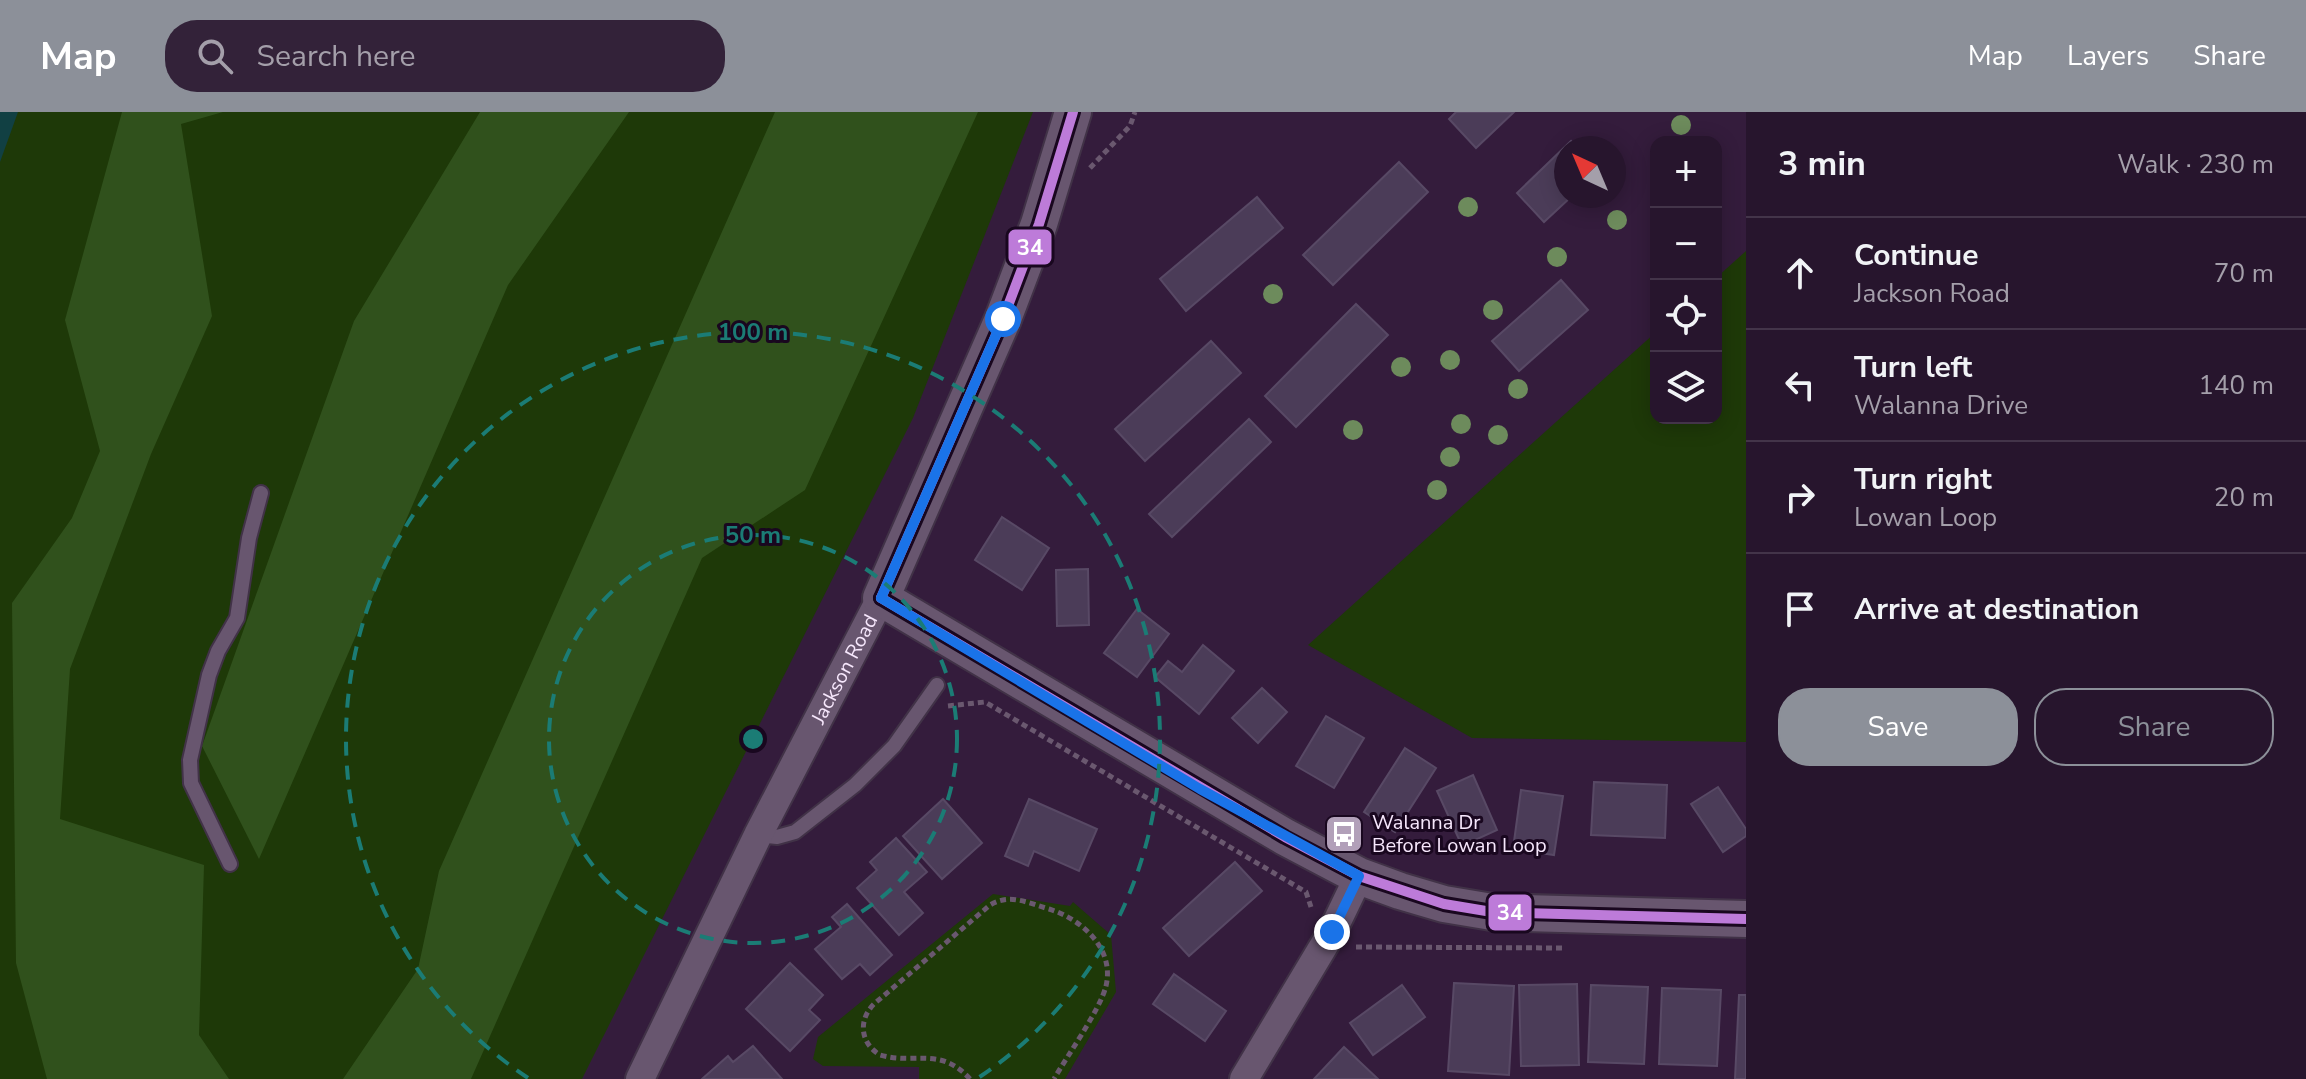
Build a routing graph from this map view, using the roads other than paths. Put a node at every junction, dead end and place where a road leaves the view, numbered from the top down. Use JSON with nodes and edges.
{"nodes":[{"id":1,"x":1073,"y":112,"type":"edge"},
{"id":2,"x":261,"y":493,"type":"dead end"},
{"id":3,"x":881,"y":598,"type":"junction"},
{"id":4,"x":937,"y":685,"type":"dead end"},
{"id":5,"x":758,"y":835,"type":"junction"},
{"id":6,"x":230,"y":864,"type":"dead end"},
{"id":7,"x":1359,"y":876,"type":"junction"},
{"id":8,"x":1746,"y":919,"type":"edge"},
{"id":9,"x":640,"y":1079,"type":"edge"},
{"id":10,"x":1244,"y":1079,"type":"edge"}],
"edges":[{"from":1,"to":3,"type":"street","name":"Jackson Road"},
{"from":2,"to":6,"type":"lane"},
{"from":3,"to":5,"type":"street","name":"Jackson Road"},
{"from":3,"to":7,"type":"street"},
{"from":4,"to":5,"type":"lane"},
{"from":5,"to":9,"type":"street","name":"Jackson Road"},
{"from":7,"to":8,"type":"street"},
{"from":7,"to":10,"type":"street"}]}
